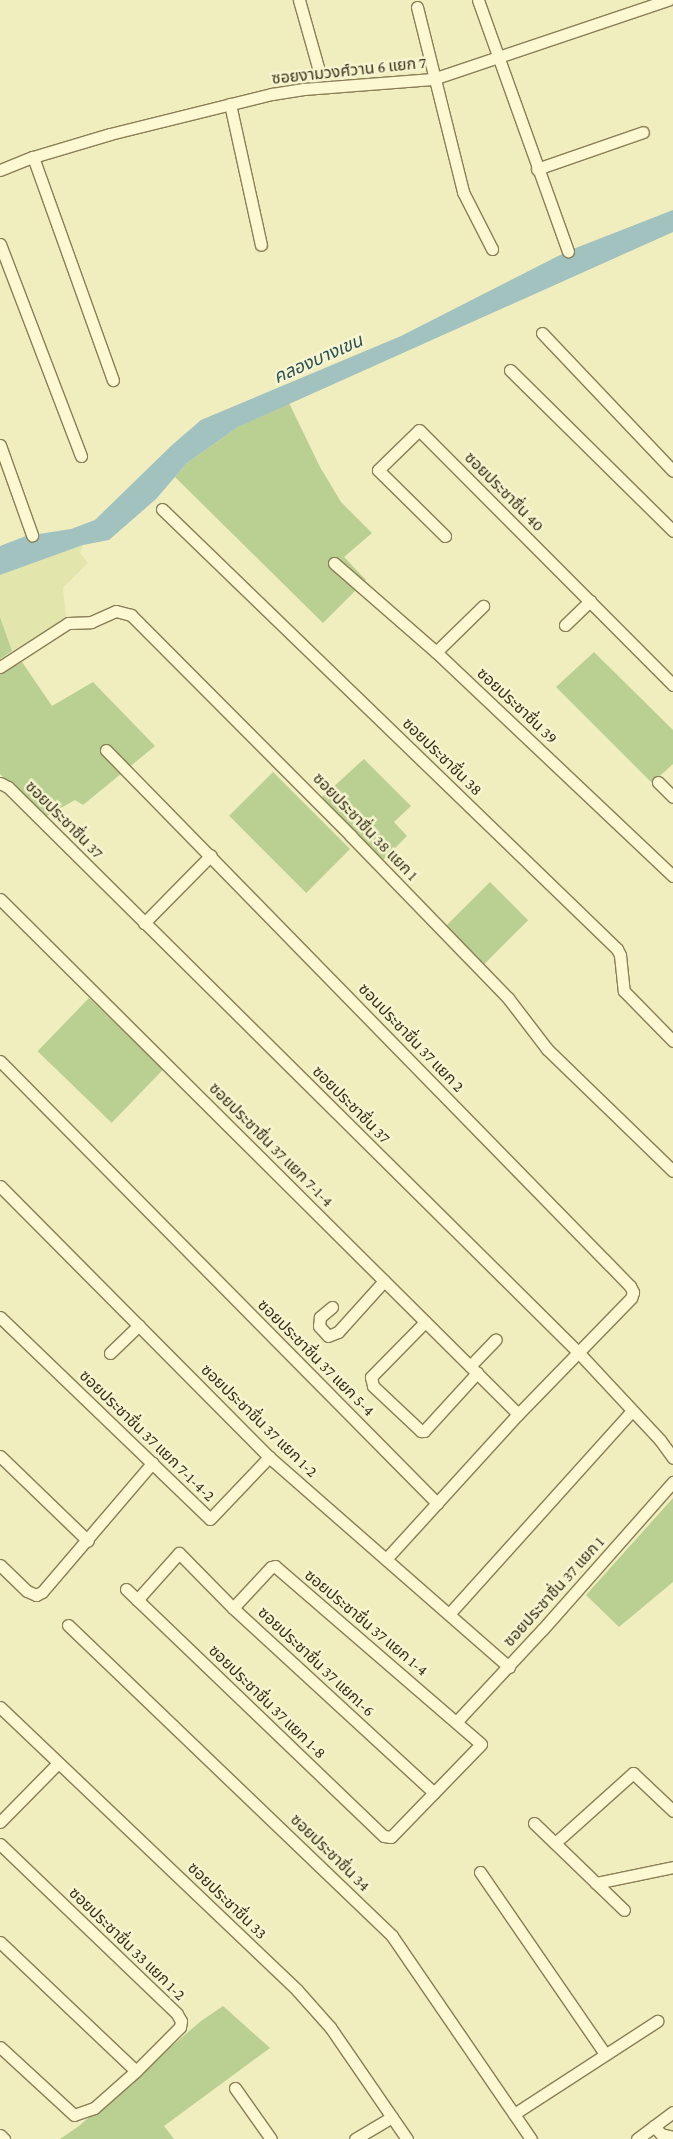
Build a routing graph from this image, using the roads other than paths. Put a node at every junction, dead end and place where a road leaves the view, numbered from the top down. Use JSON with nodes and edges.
{"nodes":[{"id":1,"x":299,"y":0,"type":"edge"},
{"id":2,"x":478,"y":0,"type":"edge"},
{"id":3,"x":668,"y":0,"type":"edge"},
{"id":4,"x":417,"y":7,"type":"dead end"},
{"id":5,"x":499,"y":59,"type":"junction"},
{"id":6,"x":318,"y":67,"type":"dead end"},
{"id":7,"x":433,"y":79,"type":"junction"},
{"id":8,"x":230,"y":104,"type":"junction"},
{"id":9,"x":644,"y":132,"type":"dead end"},
{"id":10,"x":33,"y":157,"type":"junction"},
{"id":11,"x":538,"y":169,"type":"junction"},
{"id":12,"x":0,"y":170,"type":"edge"},
{"id":13,"x":0,"y":244,"type":"edge"},
{"id":14,"x":261,"y":244,"type":"dead end"},
{"id":15,"x":492,"y":249,"type":"dead end"},
{"id":16,"x":568,"y":251,"type":"dead end"},
{"id":17,"x":542,"y":334,"type":"dead end"},
{"id":18,"x":510,"y":370,"type":"dead end"},
{"id":19,"x":113,"y":380,"type":"dead end"},
{"id":20,"x":0,"y":445,"type":"edge"},
{"id":21,"x":81,"y":456,"type":"dead end"},
{"id":22,"x":673,"y":471,"type":"edge"},
{"id":23,"x":162,"y":509,"type":"dead end"},
{"id":24,"x":673,"y":531,"type":"edge"},
{"id":25,"x":32,"y":535,"type":"dead end"},
{"id":26,"x":445,"y":536,"type":"dead end"},
{"id":27,"x":334,"y":563,"type":"dead end"},
{"id":28,"x":590,"y":601,"type":"junction"},
{"id":29,"x":483,"y":606,"type":"dead end"},
{"id":30,"x":565,"y":625,"type":"dead end"},
{"id":31,"x":436,"y":652,"type":"junction"},
{"id":32,"x":0,"y":667,"type":"edge"},
{"id":33,"x":673,"y":685,"type":"edge"},
{"id":34,"x":106,"y":750,"type":"dead end"},
{"id":35,"x":658,"y":782,"type":"dead end"},
{"id":36,"x":0,"y":783,"type":"edge"},
{"id":37,"x":673,"y":797,"type":"edge"},
{"id":38,"x":211,"y":855,"type":"junction"},
{"id":39,"x":673,"y":876,"type":"edge"},
{"id":40,"x":0,"y":900,"type":"edge"},
{"id":41,"x":144,"y":923,"type":"junction"},
{"id":42,"x":673,"y":1042,"type":"edge"},
{"id":43,"x":0,"y":1061,"type":"edge"},
{"id":44,"x":673,"y":1171,"type":"edge"},
{"id":45,"x":0,"y":1186,"type":"edge"},
{"id":46,"x":384,"y":1281,"type":"junction"},
{"id":47,"x":332,"y":1307,"type":"dead end"},
{"id":48,"x":0,"y":1317,"type":"edge"},
{"id":49,"x":425,"y":1322,"type":"junction"},
{"id":50,"x":139,"y":1325,"type":"junction"},
{"id":51,"x":496,"y":1339,"type":"dead end"},
{"id":52,"x":578,"y":1352,"type":"junction"},
{"id":53,"x":110,"y":1353,"type":"dead end"},
{"id":54,"x":474,"y":1370,"type":"junction"},
{"id":55,"x":632,"y":1411,"type":"junction"},
{"id":56,"x":518,"y":1414,"type":"junction"},
{"id":57,"x":0,"y":1456,"type":"edge"},
{"id":58,"x":269,"y":1457,"type":"junction"},
{"id":59,"x":673,"y":1458,"type":"edge"},
{"id":60,"x":152,"y":1463,"type":"junction"},
{"id":61,"x":673,"y":1482,"type":"edge"},
{"id":62,"x":437,"y":1503,"type":"junction"},
{"id":63,"x":88,"y":1541,"type":"junction"},
{"id":64,"x":386,"y":1559,"type":"junction"},
{"id":65,"x":0,"y":1565,"type":"edge"},
{"id":66,"x":126,"y":1589,"type":"dead end"},
{"id":67,"x":136,"y":1600,"type":"junction"},
{"id":68,"x":233,"y":1608,"type":"junction"},
{"id":69,"x":449,"y":1614,"type":"junction"},
{"id":70,"x":68,"y":1625,"type":"dead end"},
{"id":71,"x":509,"y":1667,"type":"junction"},
{"id":72,"x":0,"y":1707,"type":"edge"},
{"id":73,"x":457,"y":1721,"type":"junction"},
{"id":74,"x":58,"y":1763,"type":"junction"},
{"id":75,"x":434,"y":1793,"type":"junction"},
{"id":76,"x":673,"y":1811,"type":"edge"},
{"id":77,"x":0,"y":1822,"type":"edge"},
{"id":78,"x":534,"y":1823,"type":"dead end"},
{"id":79,"x":555,"y":1843,"type":"junction"},
{"id":80,"x":0,"y":1844,"type":"edge"},
{"id":81,"x":673,"y":1867,"type":"edge"},
{"id":82,"x":480,"y":1872,"type":"dead end"},
{"id":83,"x":596,"y":1883,"type":"junction"},
{"id":84,"x":624,"y":1910,"type":"dead end"},
{"id":85,"x":0,"y":1942,"type":"edge"},
{"id":86,"x":657,"y":2021,"type":"dead end"},
{"id":87,"x":0,"y":2047,"type":"edge"},
{"id":88,"x":605,"y":2054,"type":"junction"},
{"id":89,"x":136,"y":2071,"type":"junction"},
{"id":90,"x":235,"y":2088,"type":"dead end"},
{"id":91,"x":673,"y":2112,"type":"edge"},
{"id":92,"x":514,"y":2114,"type":"junction"},
{"id":93,"x":392,"y":2117,"type":"junction"},
{"id":94,"x":654,"y":2126,"type":"junction"},
{"id":95,"x":0,"y":2135,"type":"edge"},
{"id":96,"x":667,"y":2137,"type":"edge"},
{"id":97,"x":4,"y":2139,"type":"edge"},
{"id":98,"x":271,"y":2139,"type":"edge"},
{"id":99,"x":355,"y":2139,"type":"edge"},
{"id":100,"x":407,"y":2139,"type":"edge"},
{"id":101,"x":531,"y":2139,"type":"edge"},
{"id":102,"x":637,"y":2139,"type":"edge"}],
"edges":[{"from":1,"to":6,"type":"street"},
{"from":2,"to":5,"type":"street"},
{"from":3,"to":5,"type":"street","name":"ซอยงามวงศ์วาน 6 แยก 7"},
{"from":4,"to":7,"type":"street"},
{"from":5,"to":7,"type":"street","name":"ซอยงามวงศ์วาน 6 แยก 7"},
{"from":5,"to":11,"type":"street"},
{"from":7,"to":8,"type":"street","name":"ซอยงามวงศ์วาน 6 แยก 7"},
{"from":7,"to":15,"type":"street"},
{"from":8,"to":10,"type":"street","name":"ซอยงามวงศ์วาน 6 แยก 7"},
{"from":8,"to":14,"type":"street"},
{"from":9,"to":11,"type":"street"},
{"from":10,"to":12,"type":"street","name":"ซอยงามวงศ์วาน 6 แยก 7"},
{"from":10,"to":19,"type":"street"},
{"from":11,"to":16,"type":"street"},
{"from":13,"to":21,"type":"street"},
{"from":17,"to":22,"type":"street"},
{"from":18,"to":24,"type":"street"},
{"from":20,"to":25,"type":"street"},
{"from":23,"to":42,"type":"street","name":"ซอยประชาชื่น 38"},
{"from":26,"to":28,"type":"street","name":"ซอยประชาชื่น 40"},
{"from":27,"to":31,"type":"street","name":"ซอยประชาชื่น 39"},
{"from":28,"to":30,"type":"street"},
{"from":28,"to":33,"type":"street","name":"ซอยประชาชื่น 40"},
{"from":29,"to":31,"type":"street"},
{"from":31,"to":39,"type":"street","name":"ซอยประชาชื่น 39"},
{"from":32,"to":44,"type":"street","name":"ซอยประชาชื่น 38 แยก 1"},
{"from":34,"to":38,"type":"street","name":"ซอนประชาชื่น 37 แยก 2"},
{"from":35,"to":37,"type":"street"},
{"from":36,"to":41,"type":"street","name":"ซอยประชาชื่น 37"},
{"from":38,"to":41,"type":"street"},
{"from":38,"to":52,"type":"street","name":"ซอนประชาชื่น 37 แยก 2"},
{"from":40,"to":46,"type":"street","name":"ซอยประชาชื่น 37 แยก 7-1-4"},
{"from":41,"to":52,"type":"street","name":"ซอยประชาชื่น 37"},
{"from":43,"to":62,"type":"street","name":"ซอยประชาชื่น 37 แยก 5-4"},
{"from":45,"to":50,"type":"street","name":"ซอยประชาชื่น 37 แยก 1-2"},
{"from":46,"to":47,"type":"street"},
{"from":46,"to":49,"type":"street","name":"ซอยประชาชื่น 37 แยก 7-1-4"},
{"from":48,"to":60,"type":"street","name":"ซอยประชาชื่น 37 แยก 7-1-4-2"},
{"from":49,"to":54,"type":"street","name":"ซอยประชาชื่น 37 แยก 7-1-4"},
{"from":49,"to":54,"type":"street"},
{"from":50,"to":53,"type":"street"},
{"from":50,"to":58,"type":"street","name":"ซอยประชาชื่น 37 แยก 1-2"},
{"from":51,"to":54,"type":"street"},
{"from":52,"to":55,"type":"street","name":"ซอยประชาชื่น 37"},
{"from":52,"to":56,"type":"street","name":"ซอนประชาชื่น 37 แยก 2"},
{"from":54,"to":56,"type":"street","name":"ซอยประชาชื่น 37 แยก 7-1-4"},
{"from":55,"to":59,"type":"street","name":"ซอยประชาชื่น 37"},
{"from":55,"to":69,"type":"street"},
{"from":56,"to":62,"type":"street","name":"ซอนประชาชื่น 37 แยก 2"},
{"from":57,"to":63,"type":"street"},
{"from":58,"to":60,"type":"street","name":"ซอยประชาชื่น 37 แยก 7-1-4-2"},
{"from":58,"to":64,"type":"street","name":"ซอยประชาชื่น 37 แยก 1-2"},
{"from":60,"to":63,"type":"street"},
{"from":61,"to":71,"type":"street","name":"ซอยประชาชื่น 37 แยก 1"},
{"from":62,"to":64,"type":"street","name":"ซอนประชาชื่น 37 แยก 2"},
{"from":63,"to":65,"type":"street"},
{"from":64,"to":69,"type":"street","name":"ซอยประชาชื่น 37 แยก 1-2"},
{"from":66,"to":67,"type":"street","name":"ซอยประชาชื่น 37 แยก 1-8"},
{"from":67,"to":68,"type":"street","name":"ซอยประชาชื่น 37 แยก1-6"},
{"from":67,"to":75,"type":"street","name":"ซอยประชาชื่น 37 แยก 1-8"},
{"from":68,"to":73,"type":"street","name":"ซอยประชาชื่น 37 แยก 1-4"},
{"from":68,"to":75,"type":"street","name":"ซอยประชาชื่น 37 แยก1-6"},
{"from":69,"to":71,"type":"street","name":"ซอยประชาชื่น 37 แยก 1-2"},
{"from":70,"to":92,"type":"street","name":"ซอยประชาชื่น 34"},
{"from":71,"to":73,"type":"street","name":"ซอยประชาชื่น 37 แยก 1"},
{"from":72,"to":74,"type":"street","name":"ซอยประชาชื่น 33"},
{"from":73,"to":75,"type":"street","name":"ซอยประชาชื่น 37 แยก 1-4"},
{"from":74,"to":77,"type":"street"},
{"from":74,"to":93,"type":"street","name":"ซอยประชาชื่น 33"},
{"from":76,"to":79,"type":"street"},
{"from":78,"to":79,"type":"street"},
{"from":79,"to":83,"type":"street"},
{"from":80,"to":89,"type":"street","name":"ซอยประชาชื่น 33 แยก 1-2"},
{"from":81,"to":83,"type":"street"},
{"from":82,"to":88,"type":"street"},
{"from":83,"to":84,"type":"street"},
{"from":85,"to":89,"type":"street"},
{"from":86,"to":88,"type":"street"},
{"from":87,"to":89,"type":"street"},
{"from":88,"to":92,"type":"street"},
{"from":90,"to":98,"type":"street"},
{"from":91,"to":94,"type":"street"},
{"from":92,"to":101,"type":"street","name":"ซอยประชาชื่น 34"},
{"from":93,"to":99,"type":"street"},
{"from":93,"to":100,"type":"street","name":"ซอยประชาชื่น 33"},
{"from":94,"to":96,"type":"street"},
{"from":94,"to":102,"type":"street"},
{"from":95,"to":97,"type":"street"}]}
